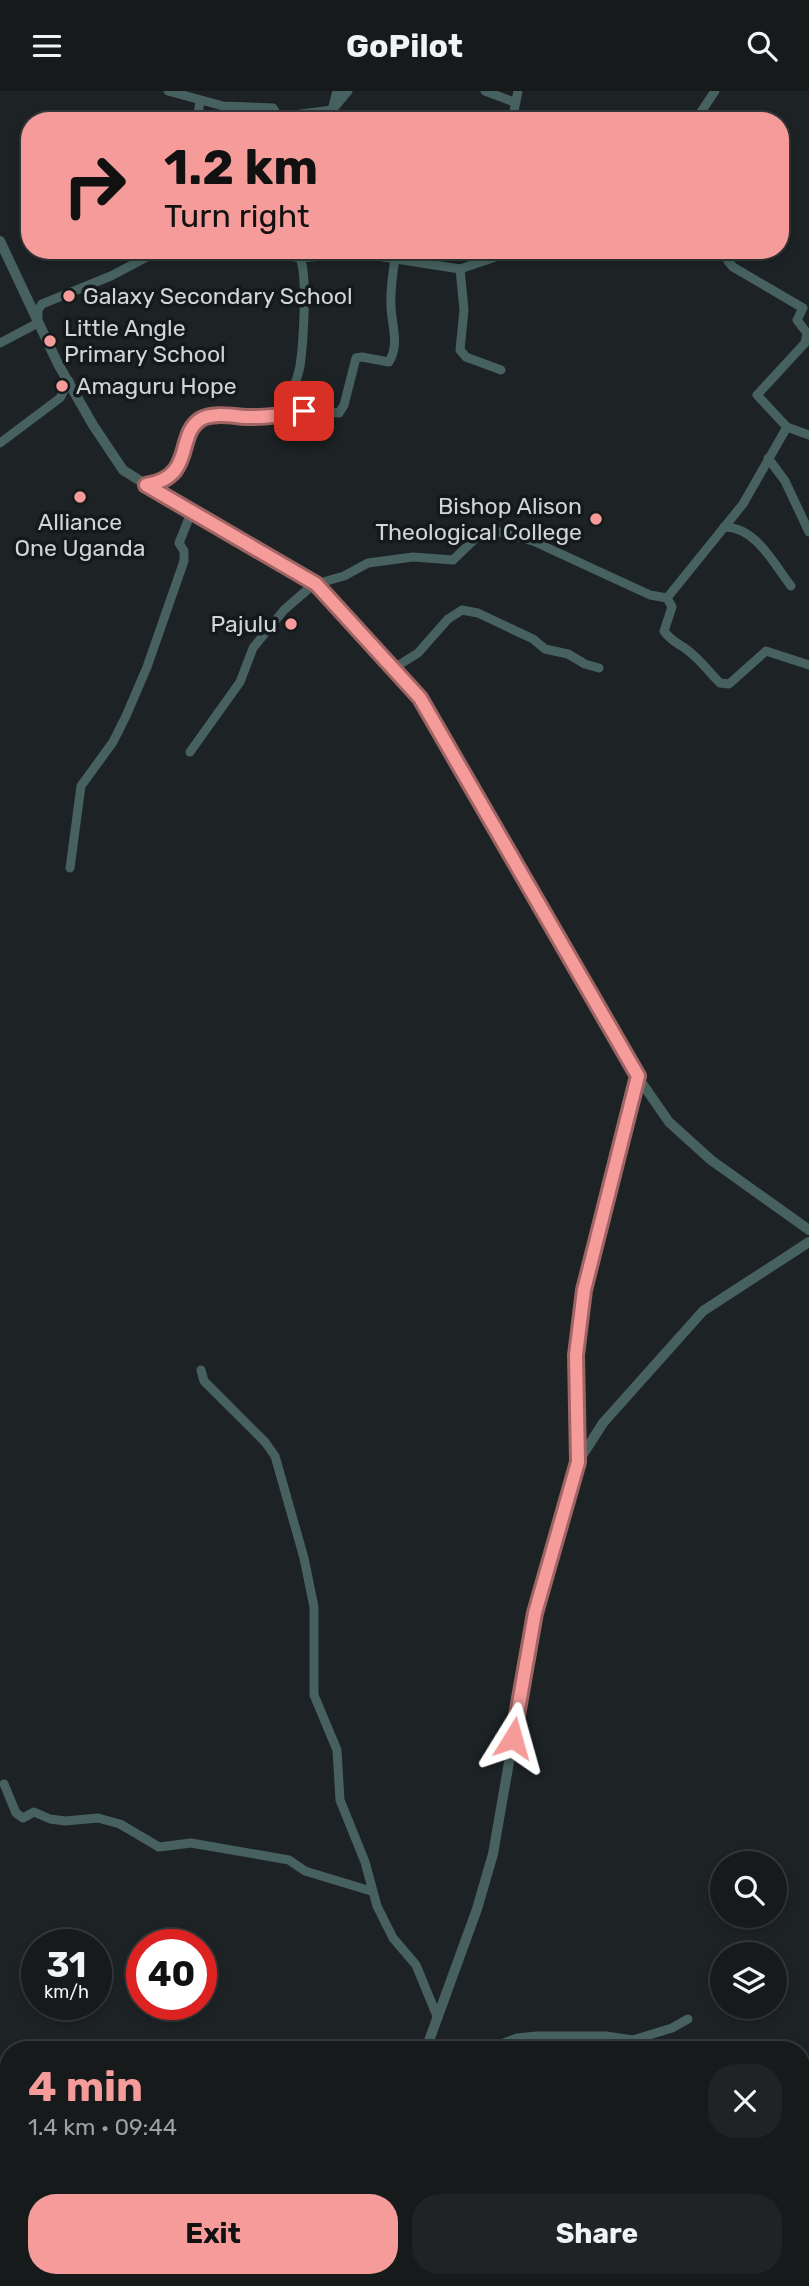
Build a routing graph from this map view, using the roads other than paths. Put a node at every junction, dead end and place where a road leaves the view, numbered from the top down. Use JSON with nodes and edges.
{"nodes":[{"id":1,"x":169,"y":91,"type":"edge"},
{"id":2,"x":337,"y":91,"type":"edge"},
{"id":3,"x":348,"y":91,"type":"edge"},
{"id":4,"x":485,"y":91,"type":"edge"},
{"id":5,"x":518,"y":91,"type":"edge"},
{"id":6,"x":715,"y":91,"type":"edge"},
{"id":7,"x":200,"y":101,"type":"junction"},
{"id":8,"x":514,"y":102,"type":"junction"},
{"id":9,"x":332,"y":110,"type":"junction"},
{"id":10,"x":198,"y":112,"type":"edge"},
{"id":11,"x":275,"y":112,"type":"edge"},
{"id":12,"x":316,"y":112,"type":"edge"},
{"id":13,"x":513,"y":112,"type":"edge"},
{"id":14,"x":701,"y":112,"type":"edge"},
{"id":15,"x":0,"y":241,"type":"edge"},
{"id":16,"x":139,"y":259,"type":"edge"},
{"id":17,"x":300,"y":259,"type":"edge"},
{"id":18,"x":395,"y":259,"type":"joint"},
{"id":19,"x":482,"y":259,"type":"edge"},
{"id":20,"x":727,"y":259,"type":"edge"},
{"id":21,"x":460,"y":269,"type":"junction"},
{"id":22,"x":37,"y":323,"type":"junction"},
{"id":23,"x":0,"y":343,"type":"edge"},
{"id":24,"x":501,"y":370,"type":"dead end"},
{"id":25,"x":69,"y":380,"type":"junction"},
{"id":26,"x":289,"y":413,"type":"junction"},
{"id":27,"x":787,"y":427,"type":"junction"},
{"id":28,"x":809,"y":435,"type":"edge"},
{"id":29,"x":0,"y":443,"type":"edge"},
{"id":30,"x":768,"y":458,"type":"junction"},
{"id":31,"x":146,"y":485,"type":"junction"},
{"id":32,"x":191,"y":513,"type":"junction"},
{"id":33,"x":724,"y":527,"type":"junction"},
{"id":34,"x":809,"y":532,"type":"edge"},
{"id":35,"x":316,"y":584,"type":"junction"},
{"id":36,"x":791,"y":586,"type":"dead end"},
{"id":37,"x":667,"y":598,"type":"junction"},
{"id":38,"x":809,"y":665,"type":"edge"},
{"id":39,"x":394,"y":668,"type":"junction"},
{"id":40,"x":599,"y":668,"type":"dead end"},
{"id":41,"x":190,"y":752,"type":"dead end"},
{"id":42,"x":71,"y":868,"type":"dead end"},
{"id":43,"x":638,"y":1076,"type":"junction"},
{"id":44,"x":809,"y":1230,"type":"edge"},
{"id":45,"x":809,"y":1242,"type":"edge"},
{"id":46,"x":201,"y":1370,"type":"dead end"},
{"id":47,"x":578,"y":1462,"type":"junction"},
{"id":48,"x":4,"y":1784,"type":"dead end"},
{"id":49,"x":371,"y":1891,"type":"junction"},
{"id":50,"x":437,"y":2016,"type":"junction"},
{"id":51,"x":688,"y":2019,"type":"dead end"},
{"id":52,"x":429,"y":2041,"type":"edge"},
{"id":53,"x":509,"y":2041,"type":"edge"}],
"edges":[{"from":1,"to":7,"type":"street"},
{"from":2,"to":9,"type":"street"},
{"from":3,"to":9,"type":"street"},
{"from":4,"to":8,"type":"street"},
{"from":5,"to":8,"type":"street"},
{"from":6,"to":14,"type":"street"},
{"from":7,"to":10,"type":"street"},
{"from":7,"to":11,"type":"street"},
{"from":8,"to":13,"type":"street"},
{"from":9,"to":12,"type":"street"},
{"from":15,"to":22,"type":"street"},
{"from":16,"to":22,"type":"street"},
{"from":17,"to":26,"type":"street"},
{"from":18,"to":21,"type":"street"},
{"from":18,"to":26,"type":"street"},
{"from":19,"to":21,"type":"street"},
{"from":20,"to":27,"type":"street"},
{"from":21,"to":24,"type":"street"},
{"from":22,"to":23,"type":"street"},
{"from":22,"to":25,"type":"street"},
{"from":25,"to":29,"type":"street"},
{"from":25,"to":31,"type":"street"},
{"from":26,"to":31,"type":"street"},
{"from":27,"to":28,"type":"street"},
{"from":27,"to":30,"type":"street"},
{"from":30,"to":33,"type":"street"},
{"from":30,"to":34,"type":"street"},
{"from":31,"to":32,"type":"street"},
{"from":32,"to":35,"type":"street"},
{"from":32,"to":42,"type":"street"},
{"from":33,"to":36,"type":"street"},
{"from":33,"to":37,"type":"street"},
{"from":35,"to":37,"type":"street"},
{"from":35,"to":39,"type":"street"},
{"from":35,"to":41,"type":"street"},
{"from":37,"to":38,"type":"street"},
{"from":39,"to":40,"type":"street"},
{"from":39,"to":43,"type":"street"},
{"from":43,"to":44,"type":"street"},
{"from":43,"to":47,"type":"street"},
{"from":45,"to":47,"type":"street"},
{"from":46,"to":49,"type":"street"},
{"from":47,"to":50,"type":"street"},
{"from":48,"to":49,"type":"street"},
{"from":49,"to":50,"type":"street"},
{"from":50,"to":52,"type":"street"},
{"from":51,"to":53,"type":"street"}]}
